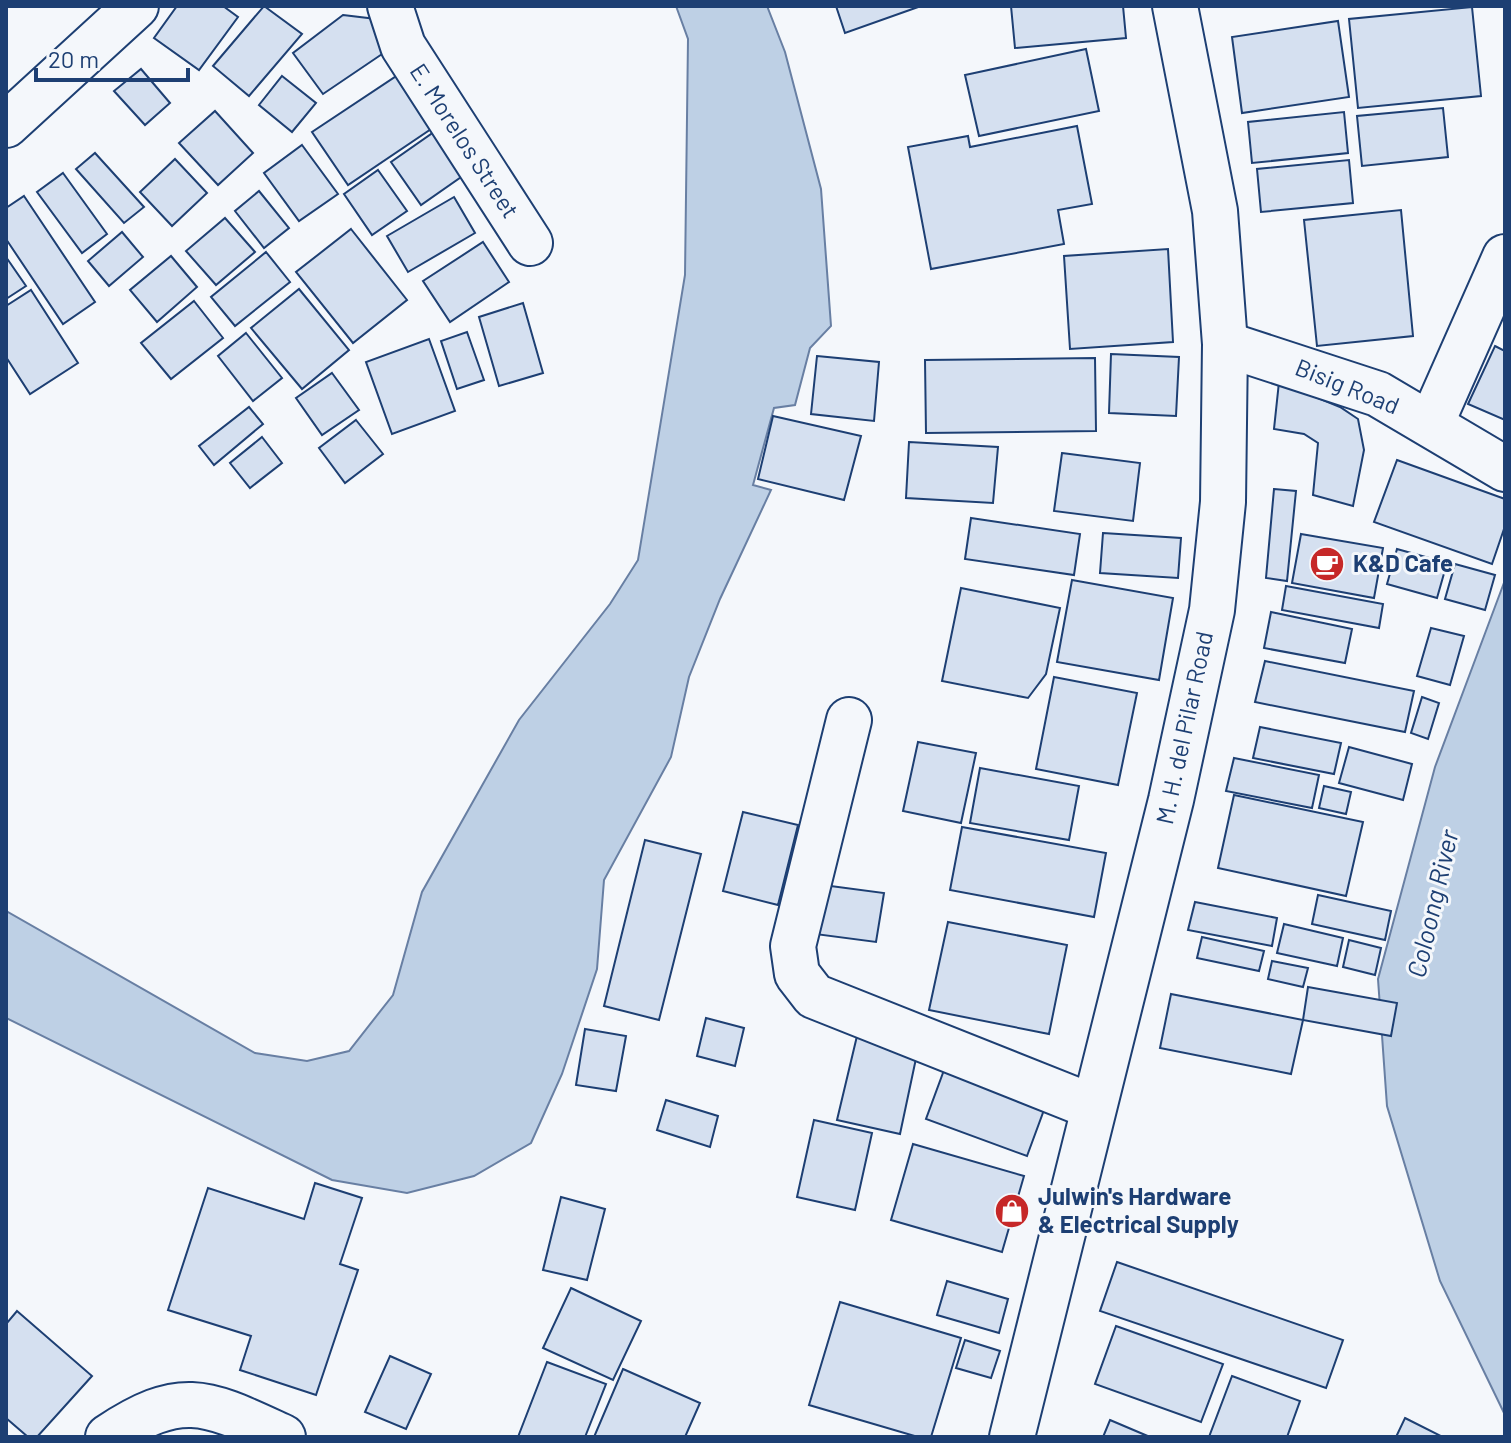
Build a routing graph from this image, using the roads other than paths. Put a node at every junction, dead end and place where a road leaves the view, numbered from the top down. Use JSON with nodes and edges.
{"nodes":[{"id":1,"x":136,"y":6,"type":"edge"},
{"id":2,"x":1175,"y":6,"type":"edge"},
{"id":3,"x":394,"y":23,"type":"edge"},
{"id":4,"x":6,"y":125,"type":"edge"},
{"id":5,"x":530,"y":243,"type":"dead end"},
{"id":6,"x":1505,"y":257,"type":"edge"},
{"id":7,"x":1225,"y":344,"type":"junction"},
{"id":8,"x":1431,"y":424,"type":"junction"},
{"id":9,"x":1505,"y":469,"type":"edge"},
{"id":10,"x":849,"y":720,"type":"dead end"},
{"id":11,"x":1093,"y":1107,"type":"junction"},
{"id":12,"x":108,"y":1437,"type":"edge"},
{"id":13,"x":283,"y":1437,"type":"edge"},
{"id":14,"x":1012,"y":1437,"type":"edge"}],
"edges":[{"from":1,"to":4,"type":"street"},
{"from":2,"to":7,"type":"street","name":"M. H. del Pilar Road"},
{"from":3,"to":5,"type":"street","name":"E. Morelos Street"},
{"from":6,"to":8,"type":"street"},
{"from":7,"to":8,"type":"street","name":"Bisig Road"},
{"from":7,"to":11,"type":"street","name":"M. H. del Pilar Road"},
{"from":8,"to":9,"type":"street","name":"Bisig Road"},
{"from":10,"to":11,"type":"street"},
{"from":11,"to":14,"type":"street","name":"M. H. del Pilar Road"},
{"from":12,"to":13,"type":"street"}]}
